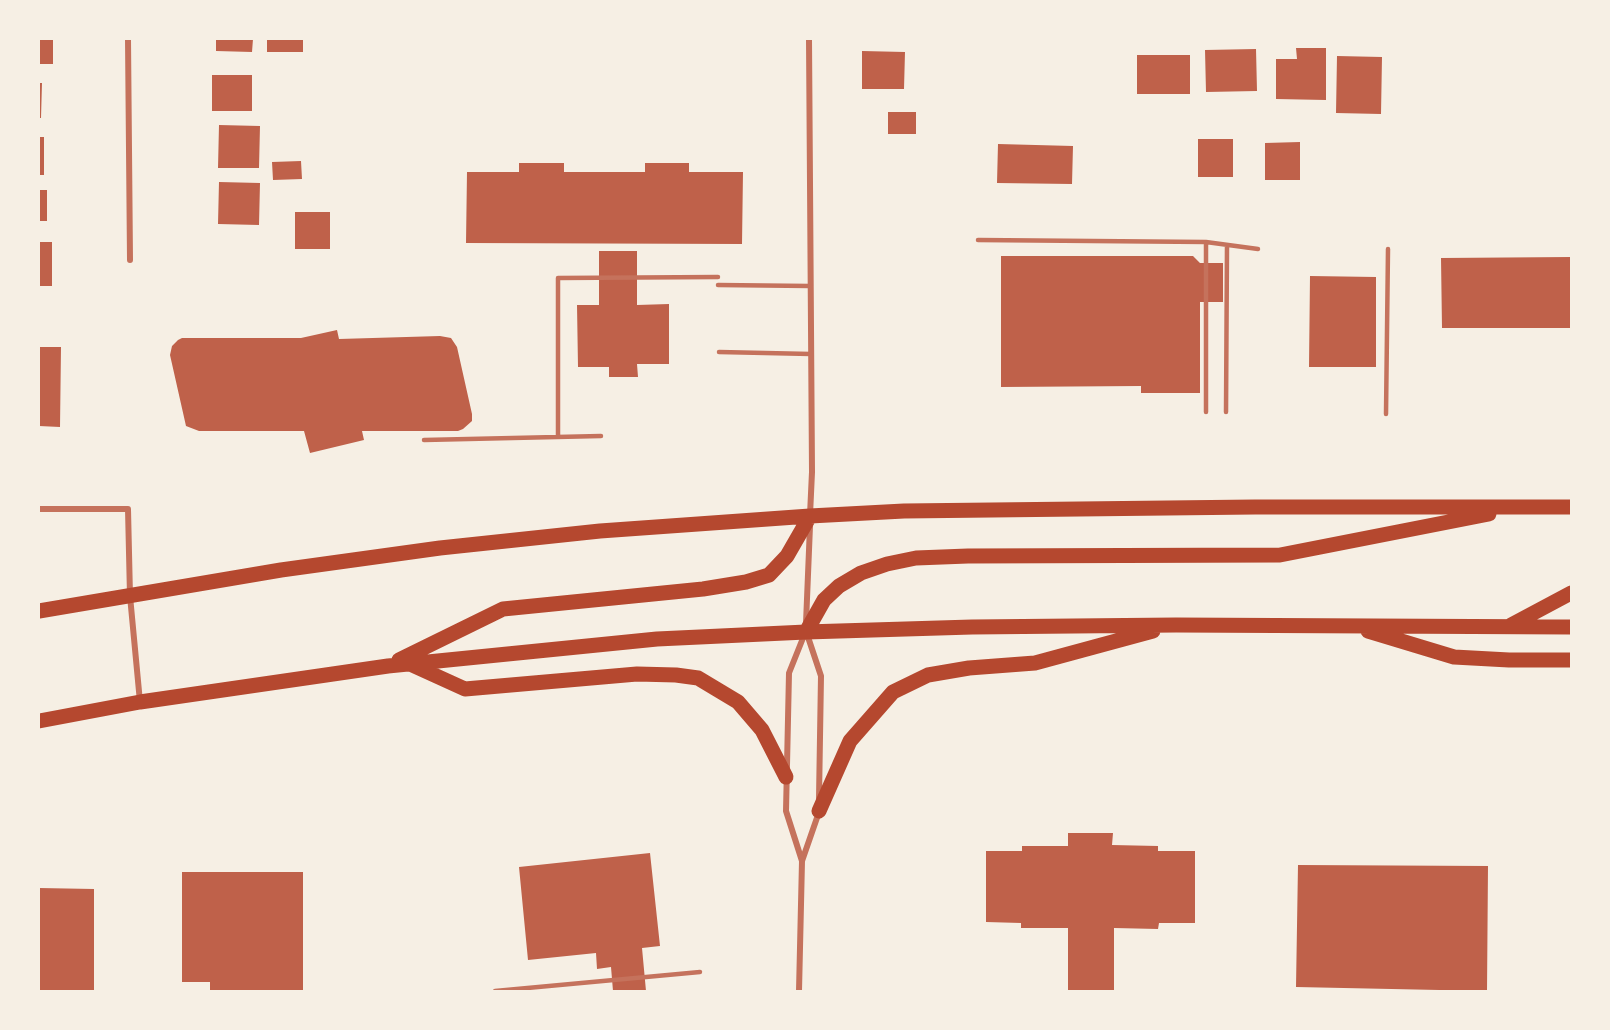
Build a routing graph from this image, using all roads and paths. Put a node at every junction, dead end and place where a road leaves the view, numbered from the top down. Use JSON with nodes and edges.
{"nodes":[{"id":1,"x":128,"y":39,"type":"edge"},
{"id":2,"x":809,"y":39,"type":"edge"},
{"id":3,"x":978,"y":240,"type":"dead end"},
{"id":4,"x":1206,"y":242,"type":"junction"},
{"id":5,"x":1227,"y":245,"type":"junction"},
{"id":6,"x":1258,"y":249,"type":"dead end"},
{"id":7,"x":1388,"y":249,"type":"dead end"},
{"id":8,"x":130,"y":260,"type":"dead end"},
{"id":9,"x":718,"y":277,"type":"dead end"},
{"id":10,"x":718,"y":285,"type":"dead end"},
{"id":11,"x":810,"y":286,"type":"junction"},
{"id":12,"x":719,"y":352,"type":"dead end"},
{"id":13,"x":811,"y":354,"type":"junction"},
{"id":14,"x":1206,"y":412,"type":"dead end"},
{"id":15,"x":1226,"y":412,"type":"dead end"},
{"id":16,"x":1386,"y":414,"type":"dead end"},
{"id":17,"x":558,"y":436,"type":"junction"},
{"id":18,"x":601,"y":436,"type":"dead end"},
{"id":19,"x":424,"y":440,"type":"dead end"},
{"id":20,"x":1526,"y":507,"type":"junction"},
{"id":21,"x":1571,"y":507,"type":"edge"},
{"id":22,"x":39,"y":509,"type":"edge"},
{"id":23,"x":810,"y":516,"type":"junction"},
{"id":24,"x":1571,"y":593,"type":"edge"},
{"id":25,"x":130,"y":596,"type":"junction"},
{"id":26,"x":39,"y":611,"type":"edge"},
{"id":27,"x":1176,"y":625,"type":"junction"},
{"id":28,"x":1354,"y":626,"type":"junction"},
{"id":29,"x":1509,"y":626,"type":"junction"},
{"id":30,"x":1571,"y":627,"type":"edge"},
{"id":31,"x":806,"y":632,"type":"junction"},
{"id":32,"x":1571,"y":660,"type":"edge"},
{"id":33,"x":407,"y":663,"type":"junction"},
{"id":34,"x":388,"y":666,"type":"junction"},
{"id":35,"x":140,"y":702,"type":"junction"},
{"id":36,"x":39,"y":721,"type":"edge"},
{"id":37,"x":786,"y":777,"type":"junction"},
{"id":38,"x":819,"y":811,"type":"junction"},
{"id":39,"x":802,"y":861,"type":"junction"},
{"id":40,"x":700,"y":972,"type":"dead end"},
{"id":41,"x":495,"y":991,"type":"edge"},
{"id":42,"x":799,"y":991,"type":"edge"}],
"edges":[{"from":1,"to":8,"type":"street"},
{"from":2,"to":11,"type":"street"},
{"from":3,"to":4,"type":"lane"},
{"from":4,"to":5,"type":"lane"},
{"from":4,"to":14,"type":"lane"},
{"from":5,"to":6,"type":"lane"},
{"from":5,"to":15,"type":"lane"},
{"from":7,"to":16,"type":"lane"},
{"from":9,"to":17,"type":"lane"},
{"from":10,"to":11,"type":"lane"},
{"from":11,"to":13,"type":"street"},
{"from":12,"to":13,"type":"lane"},
{"from":13,"to":23,"type":"street"},
{"from":17,"to":18,"type":"lane"},
{"from":17,"to":19,"type":"lane"},
{"from":20,"to":21,"type":"main road"},
{"from":20,"to":23,"type":"main road"},
{"from":20,"to":31,"type":"main road"},
{"from":22,"to":25,"type":"street"},
{"from":23,"to":25,"type":"main road"},
{"from":23,"to":31,"type":"street"},
{"from":23,"to":34,"type":"main road"},
{"from":24,"to":29,"type":"main road"},
{"from":25,"to":26,"type":"main road"},
{"from":25,"to":35,"type":"street"},
{"from":27,"to":28,"type":"main road"},
{"from":27,"to":31,"type":"main road"},
{"from":27,"to":38,"type":"main road"},
{"from":28,"to":29,"type":"main road"},
{"from":28,"to":32,"type":"main road"},
{"from":29,"to":30,"type":"main road"},
{"from":31,"to":33,"type":"main road"},
{"from":31,"to":37,"type":"street"},
{"from":31,"to":38,"type":"street"},
{"from":33,"to":34,"type":"main road"},
{"from":33,"to":37,"type":"main road"},
{"from":34,"to":35,"type":"main road"},
{"from":35,"to":36,"type":"main road"},
{"from":37,"to":39,"type":"street"},
{"from":38,"to":39,"type":"street"},
{"from":39,"to":42,"type":"street"},
{"from":40,"to":41,"type":"lane"}]}
